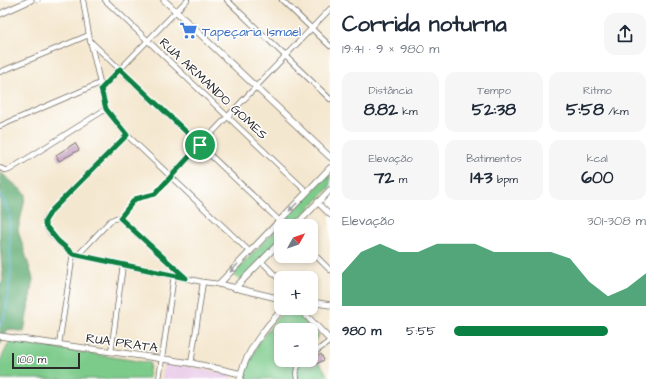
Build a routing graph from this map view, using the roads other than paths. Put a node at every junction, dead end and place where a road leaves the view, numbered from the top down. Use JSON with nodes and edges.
{"nodes":[{"id":1,"x":31,"y":0,"type":"edge"},
{"id":2,"x":83,"y":0,"type":"edge"},
{"id":3,"x":105,"y":0,"type":"edge"},
{"id":4,"x":164,"y":0,"type":"edge"},
{"id":5,"x":187,"y":0,"type":"edge"},
{"id":6,"x":227,"y":0,"type":"edge"},
{"id":7,"x":282,"y":0,"type":"edge"},
{"id":8,"x":330,"y":9,"type":"edge"},
{"id":9,"x":176,"y":12,"type":"junction"},
{"id":10,"x":0,"y":14,"type":"edge"},
{"id":11,"x":312,"y":28,"type":"junction"},
{"id":12,"x":89,"y":34,"type":"junction"},
{"id":13,"x":90,"y":41,"type":"junction"},
{"id":14,"x":147,"y":41,"type":"junction"},
{"id":15,"x":330,"y":46,"type":"edge"},
{"id":16,"x":285,"y":56,"type":"junction"},
{"id":17,"x":120,"y":69,"type":"junction"},
{"id":18,"x":0,"y":72,"type":"edge"},
{"id":19,"x":101,"y":86,"type":"junction"},
{"id":20,"x":256,"y":87,"type":"junction"},
{"id":21,"x":330,"y":99,"type":"edge"},
{"id":22,"x":106,"y":109,"type":"junction"},
{"id":23,"x":228,"y":116,"type":"junction"},
{"id":24,"x":0,"y":126,"type":"edge"},
{"id":25,"x":127,"y":135,"type":"junction"},
{"id":26,"x":200,"y":145,"type":"junction"},
{"id":27,"x":330,"y":157,"type":"edge"},
{"id":28,"x":0,"y":168,"type":"edge"},
{"id":29,"x":330,"y":168,"type":"edge"},
{"id":30,"x":171,"y":176,"type":"junction"},
{"id":31,"x":330,"y":190,"type":"edge"},
{"id":32,"x":307,"y":192,"type":"junction"},
{"id":33,"x":317,"y":202,"type":"junction"},
{"id":34,"x":330,"y":215,"type":"edge"},
{"id":35,"x":278,"y":219,"type":"edge"},
{"id":36,"x":282,"y":219,"type":"edge"},
{"id":37,"x":301,"y":219,"type":"edge"},
{"id":38,"x":274,"y":227,"type":"edge"},
{"id":39,"x":274,"y":249,"type":"edge"},
{"id":40,"x":250,"y":252,"type":"junction"},
{"id":41,"x":76,"y":254,"type":"junction"},
{"id":42,"x":318,"y":258,"type":"edge"},
{"id":43,"x":262,"y":262,"type":"junction"},
{"id":44,"x":123,"y":265,"type":"junction"},
{"id":45,"x":330,"y":270,"type":"edge"},
{"id":46,"x":274,"y":274,"type":"edge"},
{"id":47,"x":174,"y":276,"type":"junction"},
{"id":48,"x":186,"y":278,"type":"junction"},
{"id":49,"x":203,"y":282,"type":"junction"},
{"id":50,"x":218,"y":284,"type":"junction"},
{"id":51,"x":235,"y":288,"type":"junction"},
{"id":52,"x":274,"y":297,"type":"edge"},
{"id":53,"x":318,"y":303,"type":"edge"},
{"id":54,"x":330,"y":305,"type":"edge"},
{"id":55,"x":278,"y":315,"type":"edge"},
{"id":56,"x":306,"y":315,"type":"edge"},
{"id":57,"x":1,"y":336,"type":"edge"},
{"id":58,"x":330,"y":341,"type":"edge"},
{"id":59,"x":59,"y":344,"type":"junction"},
{"id":60,"x":318,"y":350,"type":"edge"},
{"id":61,"x":111,"y":352,"type":"junction"},
{"id":62,"x":162,"y":359,"type":"junction"},
{"id":63,"x":191,"y":364,"type":"junction"},
{"id":64,"x":297,"y":367,"type":"edge"},
{"id":65,"x":241,"y":376,"type":"edge"},
{"id":66,"x":159,"y":379,"type":"edge"},
{"id":67,"x":297,"y":379,"type":"edge"}],
"edges":[{"from":1,"to":10,"type":"street"},
{"from":2,"to":12,"type":"street"},
{"from":3,"to":14,"type":"street","name":"RUA ARMANDO GOMES"},
{"from":4,"to":9,"type":"street"},
{"from":5,"to":9,"type":"street"},
{"from":6,"to":16,"type":"street"},
{"from":7,"to":11,"type":"street"},
{"from":8,"to":11,"type":"street"},
{"from":9,"to":14,"type":"street"},
{"from":9,"to":20,"type":"street"},
{"from":11,"to":15,"type":"street"},
{"from":11,"to":16,"type":"street"},
{"from":12,"to":13,"type":"street"},
{"from":12,"to":18,"type":"street"},
{"from":13,"to":17,"type":"street"},
{"from":13,"to":19,"type":"street"},
{"from":14,"to":17,"type":"street"},
{"from":14,"to":23,"type":"street","name":"RUA ARMANDO GOMES"},
{"from":16,"to":20,"type":"street"},
{"from":16,"to":21,"type":"street"},
{"from":17,"to":19,"type":"street"},
{"from":17,"to":26,"type":"street"},
{"from":19,"to":22,"type":"street"},
{"from":19,"to":24,"type":"street"},
{"from":20,"to":23,"type":"street"},
{"from":20,"to":27,"type":"street"},
{"from":22,"to":25,"type":"street"},
{"from":22,"to":28,"type":"street"},
{"from":23,"to":26,"type":"street"},
{"from":23,"to":32,"type":"street","name":"RUA ARMANDO GOMES"},
{"from":25,"to":30,"type":"street"},
{"from":25,"to":41,"type":"street"},
{"from":26,"to":30,"type":"street"},
{"from":26,"to":35,"type":"street"},
{"from":29,"to":32,"type":"street"},
{"from":30,"to":40,"type":"street"},
{"from":31,"to":33,"type":"street"},
{"from":32,"to":36,"type":"street","one_way":true},
{"from":33,"to":34,"type":"street"},
{"from":33,"to":37,"type":"street"},
{"from":38,"to":40,"type":"street"},
{"from":39,"to":43,"type":"street"},
{"from":40,"to":50,"type":"street","one_way":true},
{"from":41,"to":44,"type":"street"},
{"from":41,"to":48,"type":"street"},
{"from":41,"to":59,"type":"street"},
{"from":42,"to":45,"type":"street"},
{"from":43,"to":46,"type":"street"},
{"from":43,"to":51,"type":"street"},
{"from":44,"to":47,"type":"street"},
{"from":44,"to":61,"type":"street"},
{"from":47,"to":48,"type":"street"},
{"from":47,"to":62,"type":"street"},
{"from":48,"to":49,"type":"street"},
{"from":49,"to":50,"type":"street"},
{"from":49,"to":63,"type":"street"},
{"from":50,"to":51,"type":"street"},
{"from":51,"to":52,"type":"street"},
{"from":53,"to":54,"type":"street"},
{"from":55,"to":65,"type":"street"},
{"from":56,"to":58,"type":"street"},
{"from":57,"to":59,"type":"street","name":"RUA PRATA"},
{"from":58,"to":60,"type":"street"},
{"from":59,"to":61,"type":"street","name":"RUA PRATA"},
{"from":61,"to":62,"type":"street","name":"RUA PRATA"},
{"from":62,"to":63,"type":"street","name":"RUA PRATA"},
{"from":62,"to":66,"type":"street"},
{"from":63,"to":65,"type":"street","name":"RUA PRATA"},
{"from":64,"to":67,"type":"street"}]}
